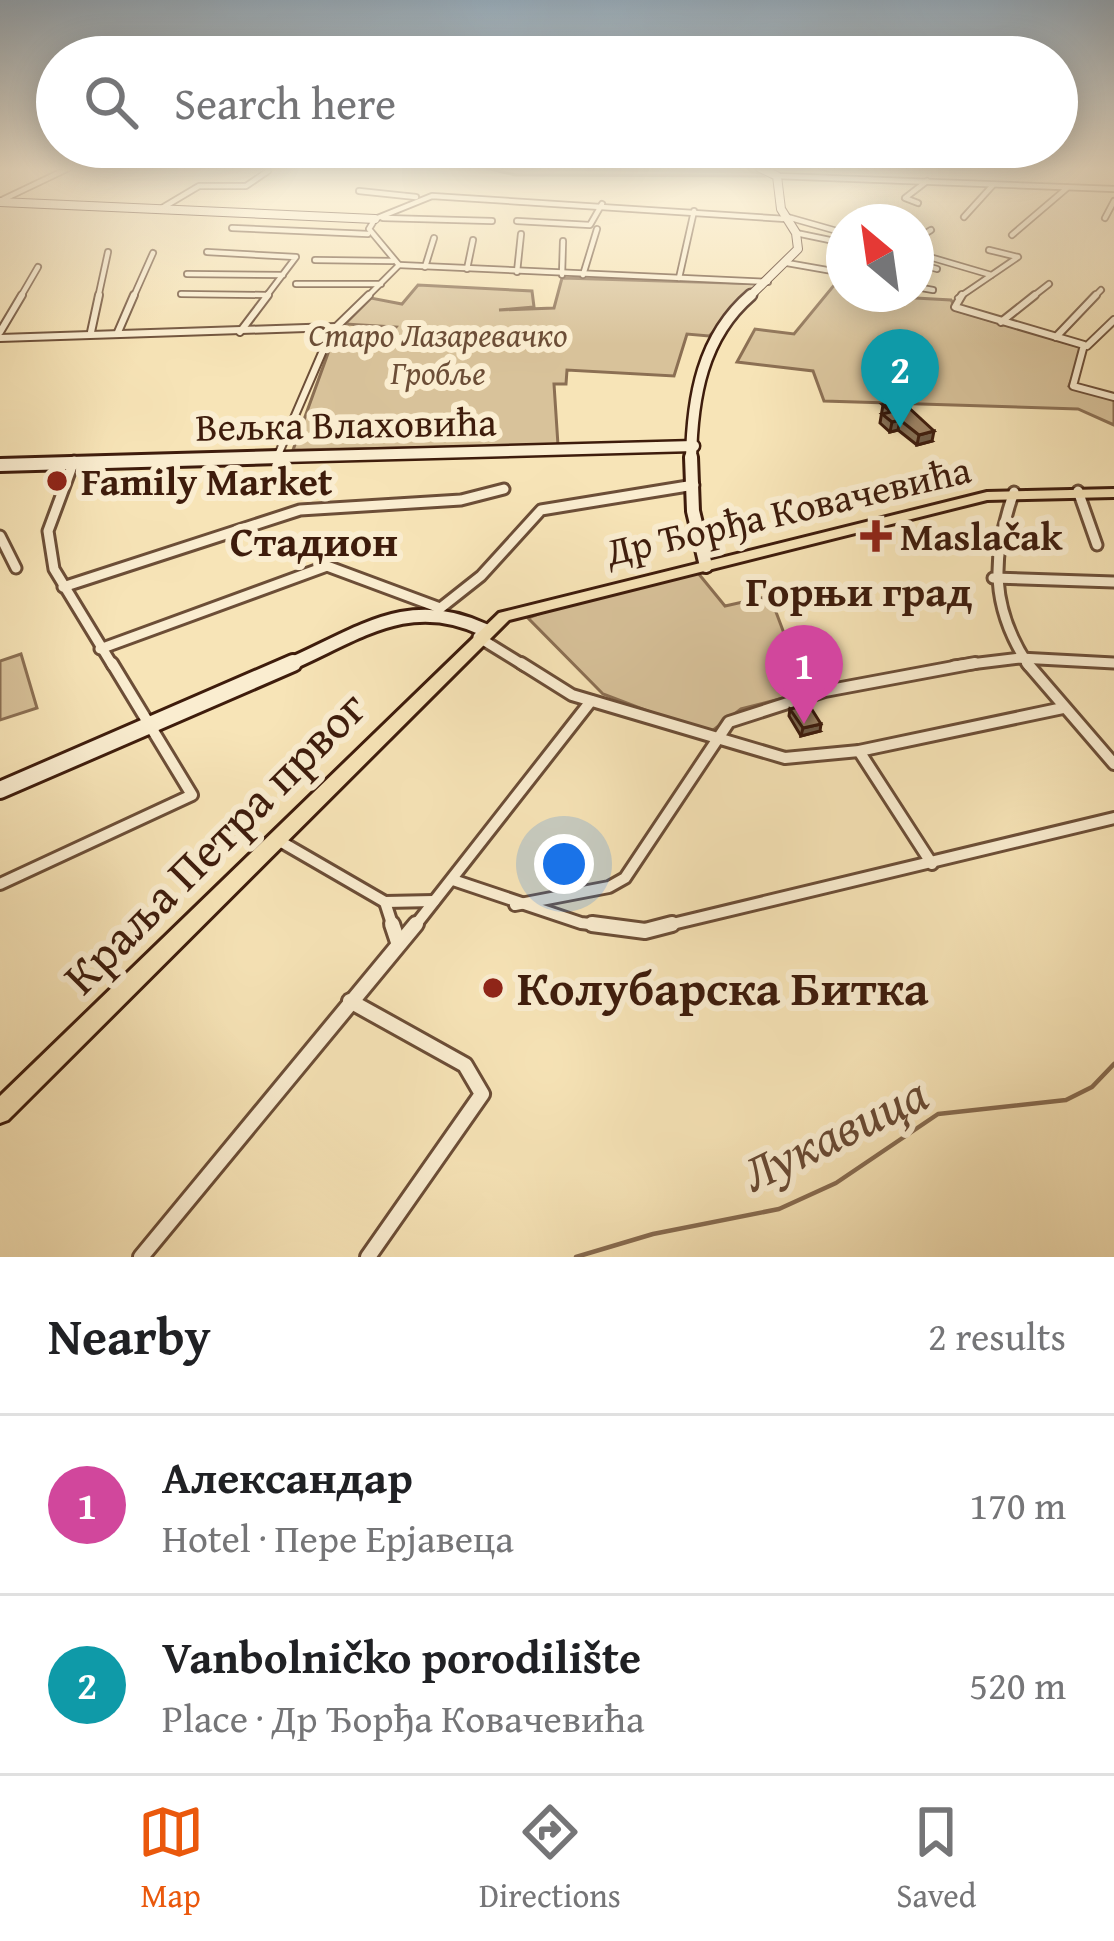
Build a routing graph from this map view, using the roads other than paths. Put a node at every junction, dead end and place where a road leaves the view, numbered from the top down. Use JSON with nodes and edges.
{"nodes":[{"id":1,"x":372,"y":227,"type":"edge"},
{"id":2,"x":589,"y":227,"type":"edge"},
{"id":3,"x":593,"y":227,"type":"joint"},
{"id":4,"x":690,"y":227,"type":"edge"},
{"id":5,"x":791,"y":227,"type":"edge"},
{"id":6,"x":1022,"y":227,"type":"edge"},
{"id":7,"x":232,"y":228,"type":"dead end"},
{"id":8,"x":796,"y":233,"type":"junction"},
{"id":9,"x":368,"y":234,"type":"junction"},
{"id":10,"x":521,"y":234,"type":"dead end"},
{"id":11,"x":1012,"y":235,"type":"dead end"},
{"id":12,"x":434,"y":238,"type":"dead end"},
{"id":13,"x":826,"y":239,"type":"edge"},
{"id":14,"x":472,"y":240,"type":"dead end"},
{"id":15,"x":563,"y":241,"type":"dead end"},
{"id":16,"x":989,"y":250,"type":"dead end"},
{"id":17,"x":108,"y":252,"type":"dead end"},
{"id":18,"x":207,"y":252,"type":"dead end"},
{"id":19,"x":153,"y":253,"type":"dead end"},
{"id":20,"x":934,"y":258,"type":"edge"},
{"id":21,"x":315,"y":260,"type":"dead end"},
{"id":22,"x":396,"y":263,"type":"junction"},
{"id":23,"x":787,"y":263,"type":"junction"},
{"id":24,"x":38,"y":267,"type":"dead end"},
{"id":25,"x":424,"y":267,"type":"junction"},
{"id":26,"x":934,"y":268,"type":"edge"},
{"id":27,"x":467,"y":269,"type":"junction"},
{"id":28,"x":937,"y":269,"type":"dead end"},
{"id":29,"x":826,"y":270,"type":"edge"},
{"id":30,"x":517,"y":272,"type":"junction"},
{"id":31,"x":188,"y":274,"type":"dead end"},
{"id":32,"x":562,"y":274,"type":"junction"},
{"id":33,"x":992,"y":274,"type":"junction"},
{"id":34,"x":283,"y":275,"type":"junction"},
{"id":35,"x":583,"y":275,"type":"junction"},
{"id":36,"x":679,"y":278,"type":"junction"},
{"id":37,"x":768,"y":282,"type":"junction"},
{"id":38,"x":296,"y":284,"type":"dead end"},
{"id":39,"x":382,"y":284,"type":"junction"},
{"id":40,"x":1049,"y":284,"type":"dead end"},
{"id":41,"x":1101,"y":290,"type":"dead end"},
{"id":42,"x":181,"y":294,"type":"dead end"},
{"id":43,"x":266,"y":295,"type":"junction"},
{"id":44,"x":1114,"y":320,"type":"edge"},
{"id":45,"x":1000,"y":322,"type":"junction"},
{"id":46,"x":336,"y":327,"type":"junction"},
{"id":47,"x":91,"y":332,"type":"junction"},
{"id":48,"x":118,"y":332,"type":"junction"},
{"id":49,"x":241,"y":332,"type":"junction"},
{"id":50,"x":0,"y":335,"type":"edge"},
{"id":51,"x":1056,"y":337,"type":"junction"},
{"id":52,"x":1087,"y":346,"type":"junction"},
{"id":53,"x":1114,"y":380,"type":"edge"},
{"id":54,"x":1111,"y":396,"type":"edge"},
{"id":55,"x":694,"y":446,"type":"junction"},
{"id":56,"x":278,"y":455,"type":"junction"},
{"id":57,"x":74,"y":461,"type":"junction"},
{"id":58,"x":0,"y":465,"type":"edge"},
{"id":59,"x":694,"y":485,"type":"junction"},
{"id":60,"x":504,"y":489,"type":"dead end"},
{"id":61,"x":1078,"y":491,"type":"junction"},
{"id":62,"x":1014,"y":492,"type":"junction"},
{"id":63,"x":1114,"y":493,"type":"edge"},
{"id":64,"x":0,"y":536,"type":"edge"},
{"id":65,"x":1097,"y":545,"type":"dead end"},
{"id":66,"x":706,"y":566,"type":"junction"},
{"id":67,"x":16,"y":568,"type":"dead end"},
{"id":68,"x":993,"y":578,"type":"junction"},
{"id":69,"x":1114,"y":582,"type":"edge"},
{"id":70,"x":63,"y":587,"type":"junction"},
{"id":71,"x":440,"y":610,"type":"junction"},
{"id":72,"x":482,"y":633,"type":"junction"},
{"id":73,"x":100,"y":649,"type":"junction"},
{"id":74,"x":1018,"y":658,"type":"junction"},
{"id":75,"x":1114,"y":663,"type":"edge"},
{"id":76,"x":591,"y":700,"type":"junction"},
{"id":77,"x":1063,"y":708,"type":"junction"},
{"id":78,"x":149,"y":726,"type":"junction"},
{"id":79,"x":718,"y":739,"type":"junction"},
{"id":80,"x":859,"y":751,"type":"junction"},
{"id":81,"x":1114,"y":764,"type":"edge"},
{"id":82,"x":0,"y":790,"type":"edge"},
{"id":83,"x":1114,"y":818,"type":"edge"},
{"id":84,"x":278,"y":840,"type":"junction"},
{"id":85,"x":932,"y":864,"type":"junction"},
{"id":86,"x":453,"y":880,"type":"junction"},
{"id":87,"x":0,"y":884,"type":"edge"},
{"id":88,"x":434,"y":901,"type":"junction"},
{"id":89,"x":385,"y":902,"type":"junction"},
{"id":90,"x":515,"y":905,"type":"junction"},
{"id":91,"x":398,"y":942,"type":"junction"},
{"id":92,"x":350,"y":1001,"type":"junction"},
{"id":93,"x":0,"y":1112,"type":"edge"},
{"id":94,"x":141,"y":1257,"type":"edge"},
{"id":95,"x":368,"y":1257,"type":"edge"}],
"edges":[{"from":1,"to":9,"type":"street"},
{"from":2,"to":3,"type":"street"},
{"from":3,"to":35,"type":"street"},
{"from":4,"to":36,"type":"street"},
{"from":5,"to":8,"type":"street"},
{"from":6,"to":11,"type":"street"},
{"from":7,"to":9,"type":"street"},
{"from":8,"to":13,"type":"street"},
{"from":8,"to":23,"type":"street"},
{"from":9,"to":22,"type":"street"},
{"from":10,"to":30,"type":"street"},
{"from":12,"to":25,"type":"street"},
{"from":14,"to":27,"type":"street"},
{"from":15,"to":32,"type":"street"},
{"from":16,"to":33,"type":"street"},
{"from":17,"to":47,"type":"street"},
{"from":18,"to":34,"type":"street"},
{"from":19,"to":48,"type":"street"},
{"from":20,"to":33,"type":"street"},
{"from":21,"to":22,"type":"street"},
{"from":22,"to":25,"type":"street"},
{"from":22,"to":39,"type":"street"},
{"from":23,"to":29,"type":"street"},
{"from":23,"to":37,"type":"street"},
{"from":24,"to":50,"type":"street"},
{"from":25,"to":27,"type":"street"},
{"from":26,"to":28,"type":"street"},
{"from":27,"to":30,"type":"street"},
{"from":30,"to":32,"type":"street"},
{"from":31,"to":34,"type":"street"},
{"from":32,"to":35,"type":"street"},
{"from":33,"to":45,"type":"street"},
{"from":34,"to":43,"type":"street"},
{"from":35,"to":36,"type":"street"},
{"from":36,"to":37,"type":"street"},
{"from":37,"to":55,"type":"street"},
{"from":38,"to":39,"type":"street"},
{"from":39,"to":46,"type":"street"},
{"from":40,"to":45,"type":"street"},
{"from":41,"to":51,"type":"street"},
{"from":42,"to":43,"type":"street"},
{"from":43,"to":49,"type":"street"},
{"from":44,"to":52,"type":"street"},
{"from":45,"to":51,"type":"street"},
{"from":46,"to":49,"type":"street"},
{"from":46,"to":56,"type":"street"},
{"from":47,"to":48,"type":"street"},
{"from":47,"to":50,"type":"street"},
{"from":48,"to":49,"type":"street"},
{"from":51,"to":52,"type":"street"},
{"from":52,"to":54,"type":"street"},
{"from":53,"to":54,"type":"street"},
{"from":55,"to":56,"type":"street","name":"Вељка Влаховића"},
{"from":55,"to":59,"type":"street"},
{"from":56,"to":57,"type":"street","name":"Вељка Влаховића"},
{"from":57,"to":58,"type":"street","name":"Вељка Влаховића"},
{"from":57,"to":70,"type":"street"},
{"from":59,"to":66,"type":"street"},
{"from":59,"to":71,"type":"street"},
{"from":60,"to":70,"type":"street"},
{"from":61,"to":62,"type":"main road","name":"Др Ђорђа Ковачевића"},
{"from":61,"to":63,"type":"main road","name":"Др Ђорђа Ковачевића"},
{"from":61,"to":65,"type":"street"},
{"from":62,"to":66,"type":"main road","name":"Др Ђорђа Ковачевића"},
{"from":62,"to":68,"type":"street"},
{"from":64,"to":67,"type":"street"},
{"from":66,"to":72,"type":"main road","name":"Др Ђорђа Ковачевића"},
{"from":68,"to":69,"type":"street"},
{"from":68,"to":74,"type":"street"},
{"from":70,"to":73,"type":"street"},
{"from":71,"to":72,"type":"street"},
{"from":71,"to":73,"type":"street"},
{"from":71,"to":78,"type":"street"},
{"from":72,"to":76,"type":"street"},
{"from":72,"to":84,"type":"main road","name":"Краља Петра првог"},
{"from":73,"to":78,"type":"street"},
{"from":74,"to":75,"type":"street"},
{"from":74,"to":77,"type":"street"},
{"from":74,"to":79,"type":"street"},
{"from":76,"to":79,"type":"street"},
{"from":76,"to":86,"type":"street"},
{"from":77,"to":80,"type":"street"},
{"from":77,"to":81,"type":"street"},
{"from":78,"to":82,"type":"street"},
{"from":78,"to":87,"type":"street"},
{"from":79,"to":80,"type":"street"},
{"from":79,"to":90,"type":"street"},
{"from":80,"to":85,"type":"street"},
{"from":83,"to":85,"type":"street"},
{"from":84,"to":89,"type":"street"},
{"from":84,"to":93,"type":"main road","name":"Краља Петра првог"},
{"from":85,"to":90,"type":"street"},
{"from":86,"to":88,"type":"street"},
{"from":86,"to":90,"type":"street"},
{"from":88,"to":89,"type":"street"},
{"from":88,"to":91,"type":"street"},
{"from":89,"to":91,"type":"street"},
{"from":91,"to":92,"type":"street"},
{"from":92,"to":94,"type":"street"},
{"from":92,"to":95,"type":"street"}]}
